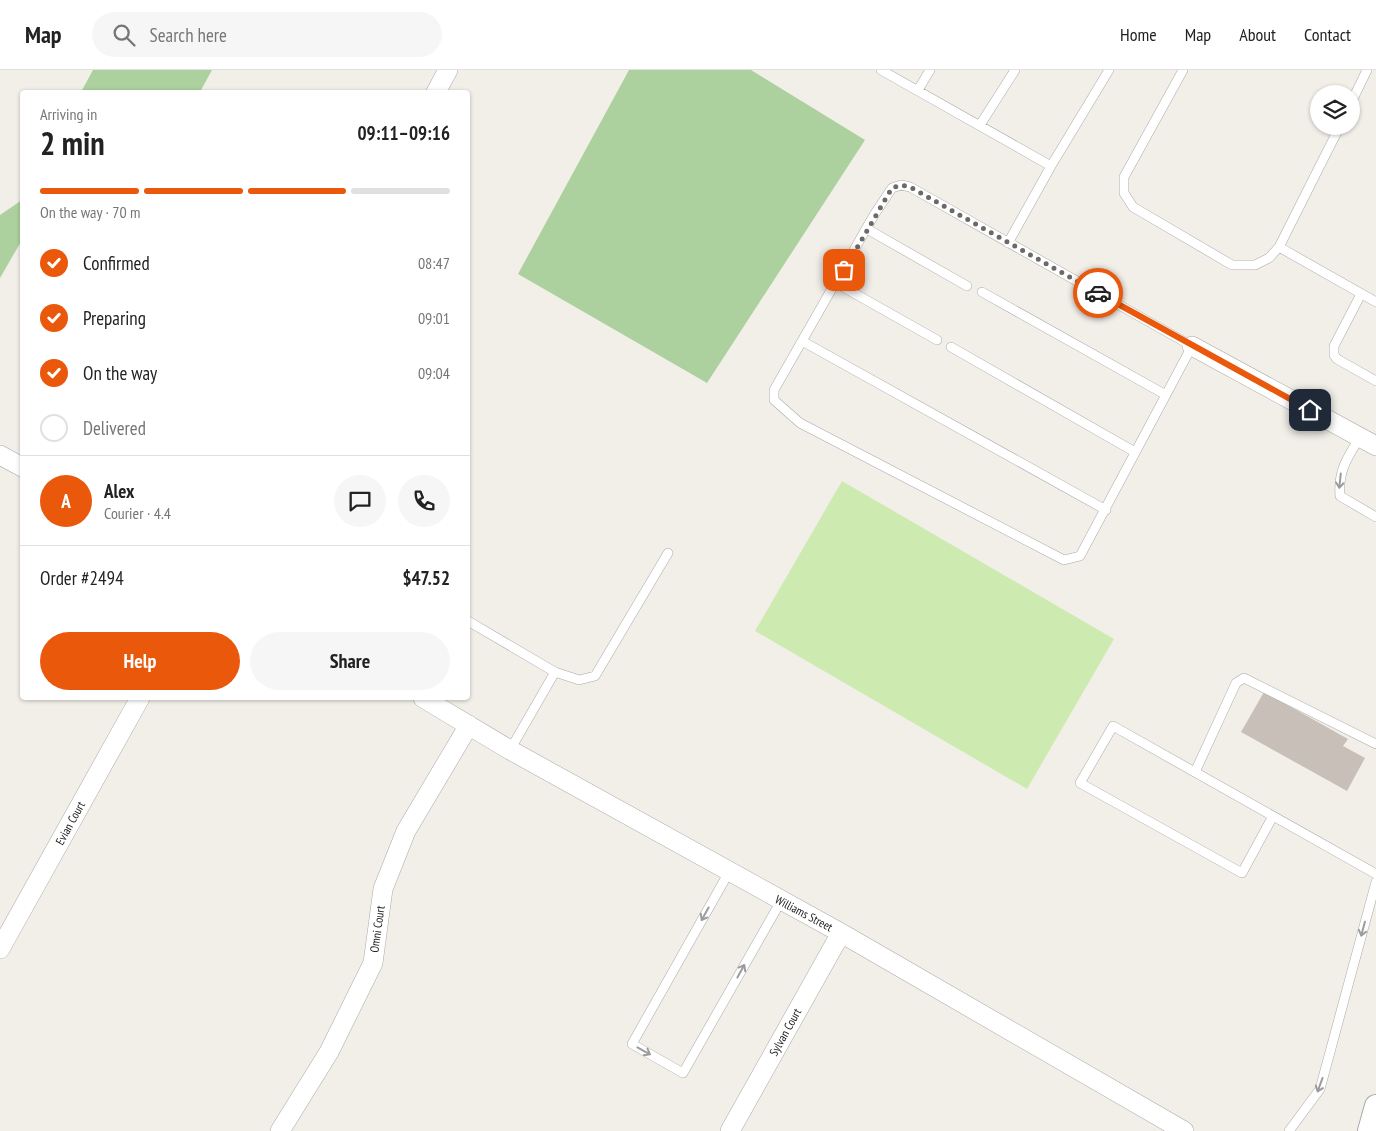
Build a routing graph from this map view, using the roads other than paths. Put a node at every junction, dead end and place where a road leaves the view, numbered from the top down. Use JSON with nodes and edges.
{"nodes":[{"id":1,"x":448,"y":70,"type":"edge"},
{"id":2,"x":881,"y":70,"type":"edge"},
{"id":3,"x":930,"y":70,"type":"edge"},
{"id":4,"x":1015,"y":70,"type":"edge"},
{"id":5,"x":1109,"y":70,"type":"edge"},
{"id":6,"x":1183,"y":70,"type":"edge"},
{"id":7,"x":1367,"y":70,"type":"edge"},
{"id":8,"x":1360,"y":85,"type":"edge"},
{"id":9,"x":437,"y":90,"type":"edge"},
{"id":10,"x":918,"y":90,"type":"junction"},
{"id":11,"x":980,"y":125,"type":"junction"},
{"id":12,"x":1336,"y":135,"type":"edge"},
{"id":13,"x":1051,"y":166,"type":"junction"},
{"id":14,"x":867,"y":229,"type":"junction"},
{"id":15,"x":1008,"y":243,"type":"junction"},
{"id":16,"x":1279,"y":248,"type":"junction"},
{"id":17,"x":836,"y":283,"type":"junction"},
{"id":18,"x":967,"y":286,"type":"dead end"},
{"id":19,"x":982,"y":292,"type":"dead end"},
{"id":20,"x":1361,"y":294,"type":"junction"},
{"id":21,"x":1376,"y":302,"type":"edge"},
{"id":22,"x":937,"y":340,"type":"dead end"},
{"id":23,"x":802,"y":341,"type":"junction"},
{"id":24,"x":1192,"y":346,"type":"junction"},
{"id":25,"x":950,"y":347,"type":"dead end"},
{"id":26,"x":1376,"y":381,"type":"edge"},
{"id":27,"x":1166,"y":395,"type":"junction"},
{"id":28,"x":1368,"y":442,"type":"edge"},
{"id":29,"x":1136,"y":452,"type":"junction"},
{"id":30,"x":0,"y":455,"type":"edge"},
{"id":31,"x":20,"y":466,"type":"edge"},
{"id":32,"x":1106,"y":510,"type":"junction"},
{"id":33,"x":1376,"y":517,"type":"edge"},
{"id":34,"x":668,"y":552,"type":"dead end"},
{"id":35,"x":470,"y":622,"type":"edge"},
{"id":36,"x":555,"y":672,"type":"junction"},
{"id":37,"x":139,"y":700,"type":"edge"},
{"id":38,"x":426,"y":700,"type":"edge"},
{"id":39,"x":469,"y":725,"type":"junction"},
{"id":40,"x":1376,"y":744,"type":"edge"},
{"id":41,"x":510,"y":750,"type":"junction"},
{"id":42,"x":1194,"y":772,"type":"junction"},
{"id":43,"x":1273,"y":816,"type":"junction"},
{"id":44,"x":729,"y":872,"type":"junction"},
{"id":45,"x":1376,"y":874,"type":"edge"},
{"id":46,"x":1376,"y":882,"type":"edge"},
{"id":47,"x":781,"y":900,"type":"junction"},
{"id":48,"x":840,"y":932,"type":"junction"},
{"id":49,"x":0,"y":949,"type":"edge"},
{"id":50,"x":1376,"y":1106,"type":"edge"},
{"id":51,"x":280,"y":1131,"type":"edge"},
{"id":52,"x":730,"y":1131,"type":"edge"},
{"id":53,"x":1184,"y":1131,"type":"edge"},
{"id":54,"x":1289,"y":1131,"type":"edge"},
{"id":55,"x":1369,"y":1131,"type":"edge"}],
"edges":[{"from":1,"to":9,"type":"street"},
{"from":2,"to":10,"type":"lane"},
{"from":3,"to":10,"type":"lane"},
{"from":4,"to":11,"type":"lane"},
{"from":5,"to":13,"type":"lane"},
{"from":6,"to":16,"type":"lane"},
{"from":7,"to":8,"type":"lane"},
{"from":10,"to":11,"type":"lane"},
{"from":11,"to":13,"type":"lane"},
{"from":12,"to":16,"type":"lane"},
{"from":13,"to":15,"type":"lane"},
{"from":14,"to":15,"type":"lane"},
{"from":14,"to":17,"type":"lane"},
{"from":14,"to":18,"type":"lane"},
{"from":15,"to":24,"type":"lane"},
{"from":16,"to":20,"type":"lane"},
{"from":17,"to":22,"type":"lane"},
{"from":17,"to":23,"type":"lane"},
{"from":19,"to":27,"type":"lane"},
{"from":20,"to":21,"type":"lane"},
{"from":20,"to":26,"type":"lane"},
{"from":23,"to":32,"type":"lane"},
{"from":23,"to":32,"type":"lane"},
{"from":24,"to":27,"type":"lane"},
{"from":24,"to":28,"type":"street"},
{"from":25,"to":29,"type":"lane"},
{"from":27,"to":29,"type":"lane"},
{"from":28,"to":33,"type":"lane","one_way":true},
{"from":29,"to":32,"type":"lane"},
{"from":30,"to":31,"type":"street"},
{"from":34,"to":36,"type":"lane"},
{"from":35,"to":36,"type":"lane"},
{"from":36,"to":41,"type":"lane"},
{"from":37,"to":49,"type":"street","name":"Evian Court"},
{"from":38,"to":39,"type":"street","name":"Williams Street"},
{"from":39,"to":41,"type":"street","name":"Williams Street"},
{"from":39,"to":51,"type":"street","name":"Omni Court"},
{"from":40,"to":42,"type":"lane"},
{"from":41,"to":44,"type":"street","name":"Williams Street"},
{"from":42,"to":43,"type":"lane"},
{"from":42,"to":43,"type":"lane"},
{"from":43,"to":45,"type":"lane"},
{"from":44,"to":47,"type":"street","name":"Williams Street"},
{"from":44,"to":47,"type":"lane","one_way":true},
{"from":46,"to":54,"type":"lane","one_way":true},
{"from":47,"to":48,"type":"street","name":"Williams Street"},
{"from":48,"to":52,"type":"street","name":"Sylvan Court"},
{"from":48,"to":53,"type":"street","name":"Williams Street"},
{"from":50,"to":55,"type":"street"}]}
